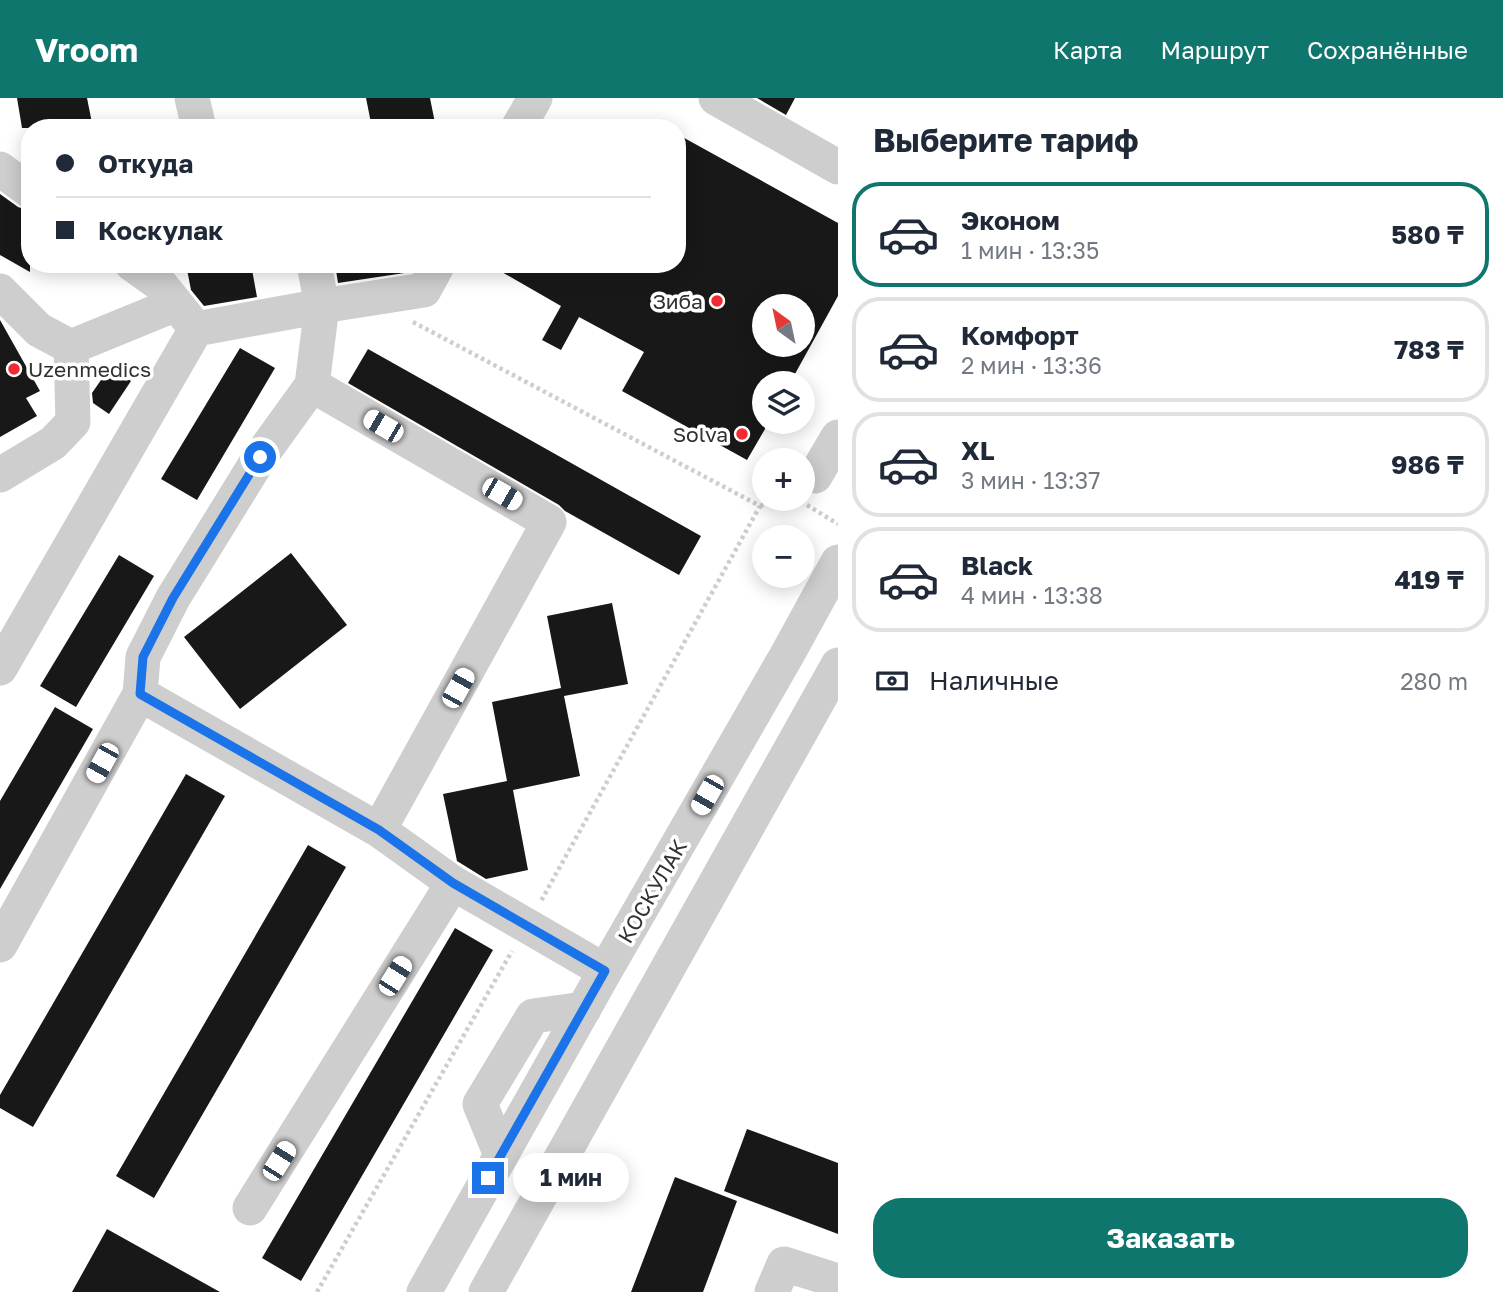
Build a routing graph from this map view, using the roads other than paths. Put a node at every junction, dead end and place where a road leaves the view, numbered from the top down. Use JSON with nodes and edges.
{"nodes":[{"id":1,"x":192,"y":98,"type":"edge"},
{"id":2,"x":535,"y":98,"type":"edge"},
{"id":3,"x":716,"y":98,"type":"edge"},
{"id":4,"x":197,"y":119,"type":"edge"},
{"id":5,"x":523,"y":119,"type":"edge"},
{"id":6,"x":835,"y":159,"type":"edge"},
{"id":7,"x":0,"y":169,"type":"edge"},
{"id":8,"x":21,"y":184,"type":"edge"},
{"id":9,"x":145,"y":273,"type":"edge"},
{"id":10,"x":316,"y":273,"type":"edge"},
{"id":11,"x":434,"y":273,"type":"edge"},
{"id":12,"x":0,"y":291,"type":"edge"},
{"id":13,"x":322,"y":306,"type":"junction"},
{"id":14,"x":186,"y":317,"type":"junction"},
{"id":15,"x":71,"y":347,"type":"junction"},
{"id":16,"x":312,"y":385,"type":"junction"},
{"id":17,"x":838,"y":437,"type":"edge"},
{"id":18,"x":815,"y":473,"type":"edge"},
{"id":19,"x":0,"y":475,"type":"edge"},
{"id":20,"x":838,"y":562,"type":"edge"},
{"id":21,"x":787,"y":655,"type":"junction"},
{"id":22,"x":837,"y":667,"type":"edge"},
{"id":23,"x":0,"y":668,"type":"edge"},
{"id":24,"x":140,"y":694,"type":"junction"},
{"id":25,"x":379,"y":830,"type":"junction"},
{"id":26,"x":453,"y":883,"type":"junction"},
{"id":27,"x":0,"y":945,"type":"edge"},
{"id":28,"x":605,"y":971,"type":"junction"},
{"id":29,"x":250,"y":1208,"type":"dead end"},
{"id":30,"x":778,"y":1278,"type":"edge"},
{"id":31,"x":838,"y":1282,"type":"edge"},
{"id":32,"x":424,"y":1292,"type":"edge"},
{"id":33,"x":486,"y":1292,"type":"edge"}],
"edges":[{"from":1,"to":4,"type":"street"},
{"from":2,"to":5,"type":"street"},
{"from":3,"to":6,"type":"street"},
{"from":7,"to":8,"type":"street"},
{"from":9,"to":14,"type":"street"},
{"from":10,"to":13,"type":"street"},
{"from":11,"to":13,"type":"street"},
{"from":12,"to":15,"type":"street"},
{"from":13,"to":14,"type":"street"},
{"from":13,"to":16,"type":"street"},
{"from":14,"to":15,"type":"street"},
{"from":14,"to":23,"type":"street"},
{"from":15,"to":19,"type":"street"},
{"from":16,"to":24,"type":"street"},
{"from":16,"to":25,"type":"street"},
{"from":17,"to":18,"type":"street"},
{"from":20,"to":21,"type":"street","name":"КОСКУЛАК"},
{"from":21,"to":22,"type":"street"},
{"from":21,"to":28,"type":"street","name":"КОСКУЛАК"},
{"from":22,"to":33,"type":"street"},
{"from":24,"to":25,"type":"street"},
{"from":24,"to":27,"type":"street"},
{"from":25,"to":26,"type":"street"},
{"from":26,"to":28,"type":"street"},
{"from":26,"to":29,"type":"street"},
{"from":28,"to":32,"type":"street","name":"КОСКУЛАК"},
{"from":30,"to":31,"type":"street"}]}
